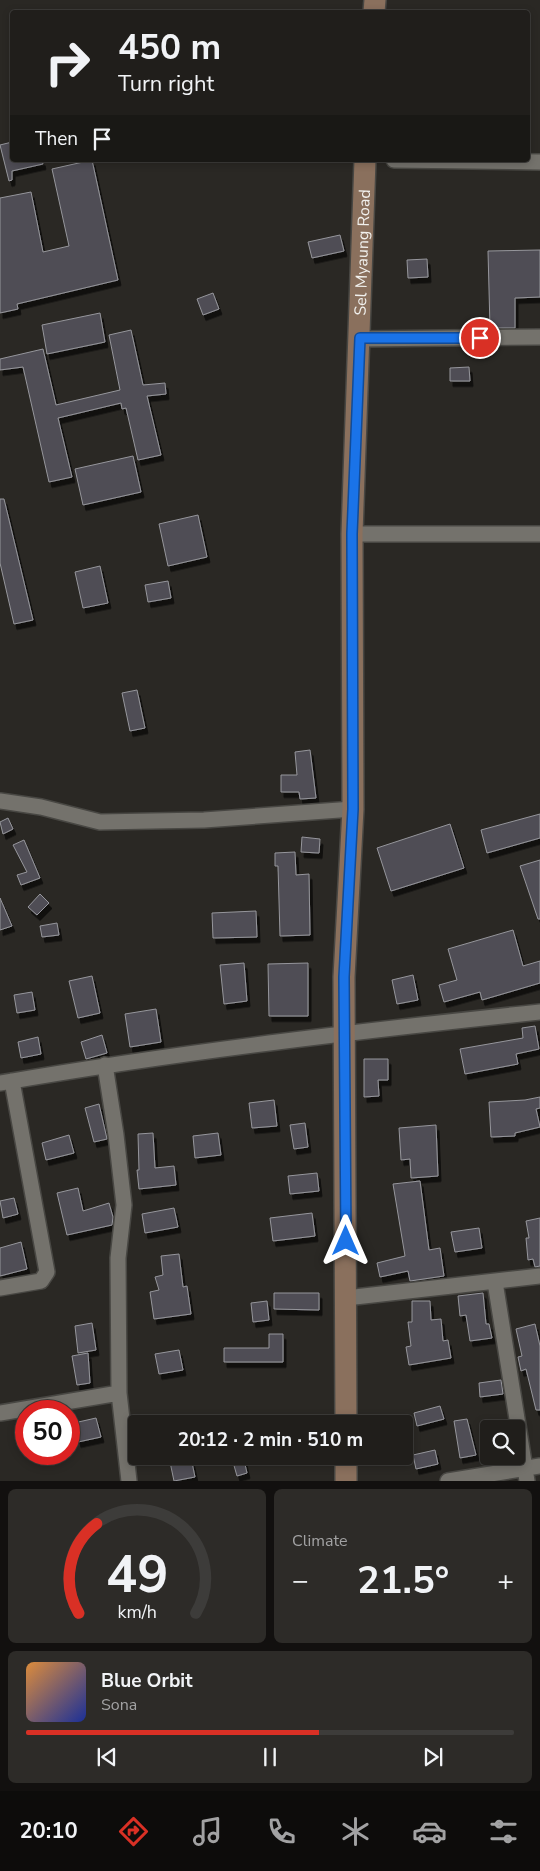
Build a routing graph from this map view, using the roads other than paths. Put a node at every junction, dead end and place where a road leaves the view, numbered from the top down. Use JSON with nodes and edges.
{"nodes":[{"id":1,"x":365,"y":162,"type":"edge"},
{"id":2,"x":540,"y":337,"type":"edge"},
{"id":3,"x":360,"y":338,"type":"junction"},
{"id":4,"x":352,"y":534,"type":"junction"},
{"id":5,"x":540,"y":534,"type":"edge"},
{"id":6,"x":0,"y":801,"type":"edge"},
{"id":7,"x":353,"y":809,"type":"junction"},
{"id":8,"x":540,"y":1012,"type":"edge"},
{"id":9,"x":345,"y":1032,"type":"junction"},
{"id":10,"x":105,"y":1065,"type":"junction"},
{"id":11,"x":6,"y":1082,"type":"edge"},
{"id":12,"x":540,"y":1276,"type":"edge"},
{"id":13,"x":495,"y":1282,"type":"junction"},
{"id":14,"x":0,"y":1288,"type":"edge"},
{"id":15,"x":346,"y":1298,"type":"junction"},
{"id":16,"x":119,"y":1393,"type":"junction"},
{"id":17,"x":0,"y":1413,"type":"edge"},
{"id":18,"x":346,"y":1415,"type":"edge"},
{"id":19,"x":346,"y":1465,"type":"edge"},
{"id":20,"x":540,"y":1466,"type":"edge"},
{"id":21,"x":526,"y":1474,"type":"edge"},
{"id":22,"x":129,"y":1481,"type":"edge"},
{"id":23,"x":346,"y":1481,"type":"edge"},
{"id":24,"x":448,"y":1481,"type":"edge"}],
"edges":[{"from":1,"to":3,"type":"main road","name":"Sel Myaung Road"},
{"from":2,"to":3,"type":"street"},
{"from":3,"to":4,"type":"main road","name":"Sel Myaung Road"},
{"from":4,"to":5,"type":"street"},
{"from":4,"to":7,"type":"main road","name":"Sel Myaung Road"},
{"from":6,"to":7,"type":"street"},
{"from":7,"to":9,"type":"main road","name":"Sel Myaung Road"},
{"from":8,"to":9,"type":"street"},
{"from":9,"to":10,"type":"street"},
{"from":9,"to":15,"type":"main road","name":"Sel Myaung Road"},
{"from":10,"to":11,"type":"street"},
{"from":10,"to":16,"type":"street"},
{"from":11,"to":14,"type":"street"},
{"from":12,"to":13,"type":"street"},
{"from":13,"to":15,"type":"street"},
{"from":13,"to":21,"type":"street"},
{"from":15,"to":18,"type":"main road","name":"Sel Myaung Road"},
{"from":16,"to":17,"type":"street"},
{"from":16,"to":22,"type":"street"},
{"from":19,"to":23,"type":"main road"},
{"from":20,"to":21,"type":"street"},
{"from":21,"to":24,"type":"street"}]}
